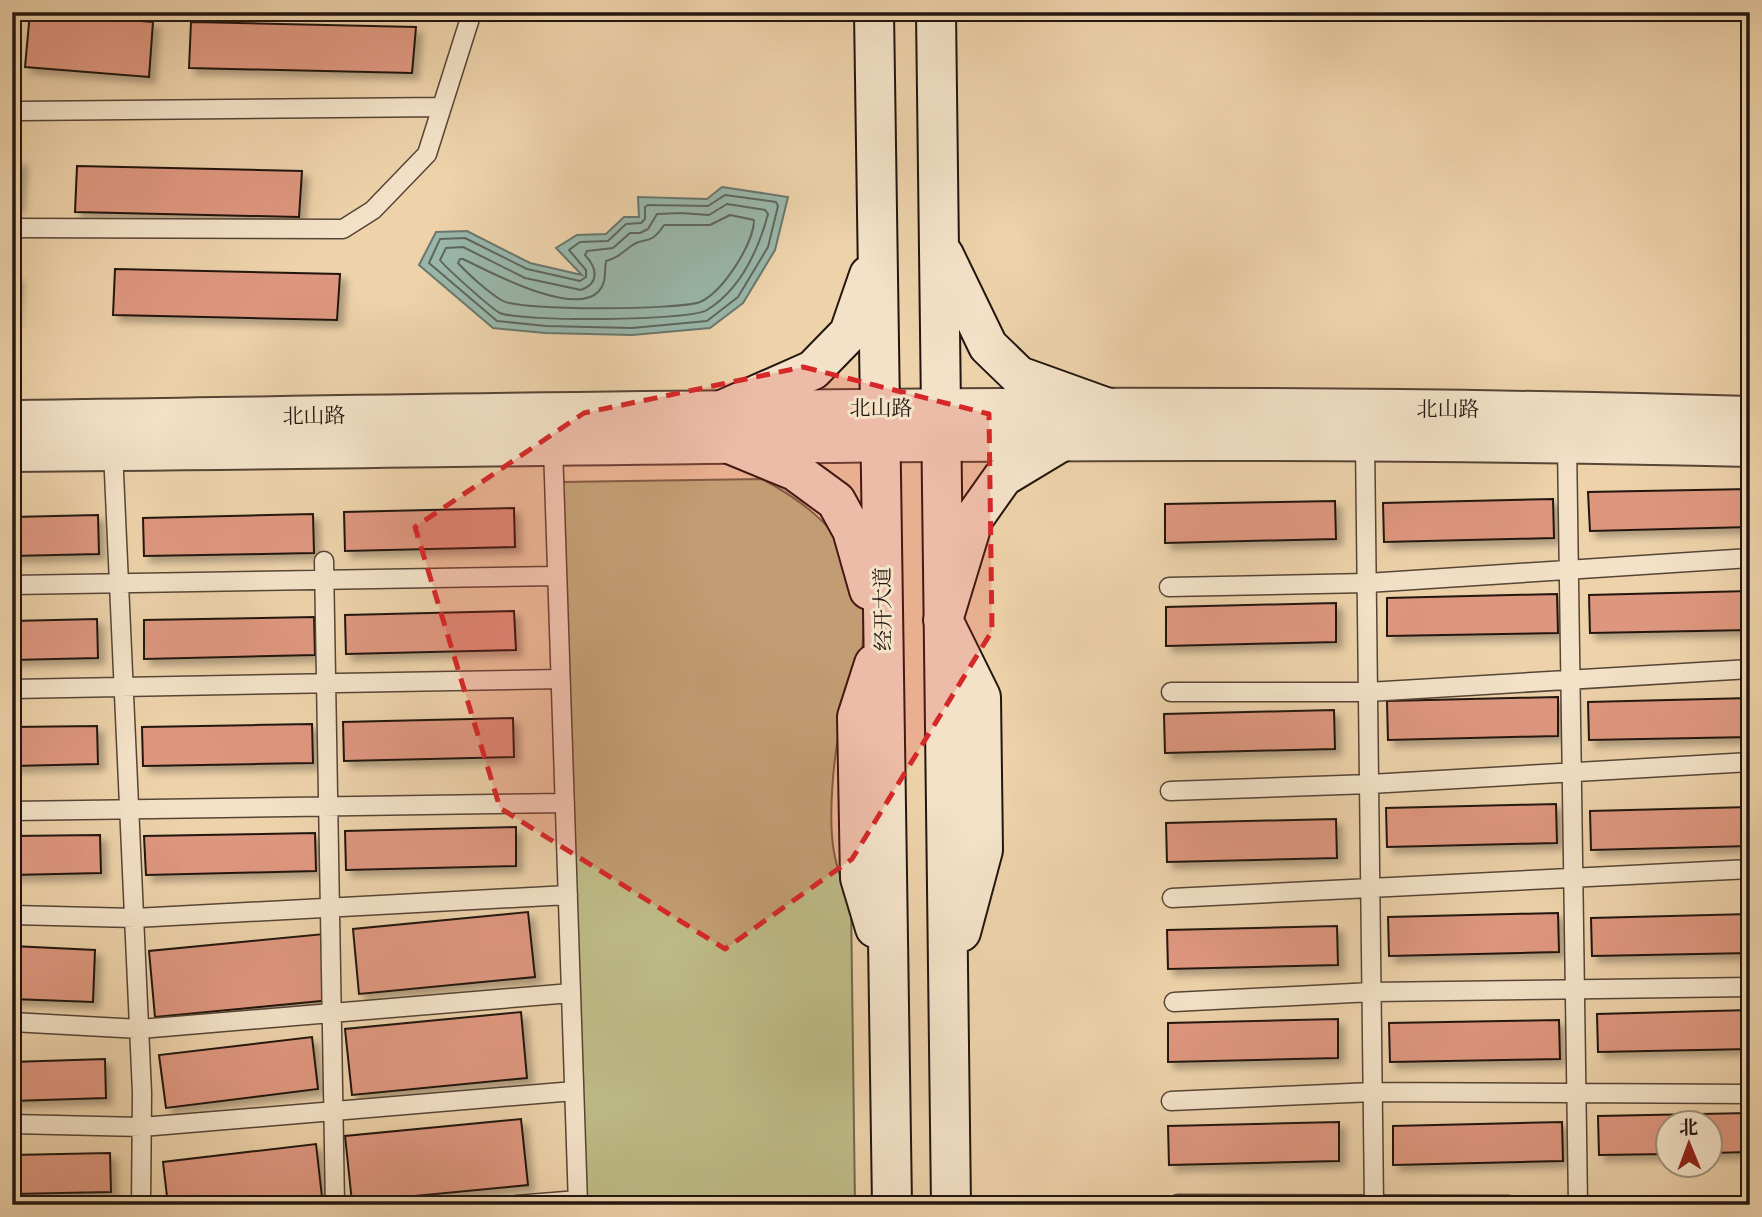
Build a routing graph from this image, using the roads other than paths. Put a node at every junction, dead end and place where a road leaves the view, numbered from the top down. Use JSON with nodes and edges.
{"nodes":[{"id":1,"x":472,"y":12,"type":"edge"},
{"id":2,"x":874,"y":12,"type":"edge"},
{"id":3,"x":936,"y":12,"type":"edge"},
{"id":4,"x":442,"y":107,"type":"junction"},
{"id":5,"x":21,"y":111,"type":"dead end"},
{"id":6,"x":12,"y":228,"type":"edge"},
{"id":7,"x":939,"y":243,"type":"junction"},
{"id":8,"x":878,"y":250,"type":"junction"},
{"id":9,"x":1108,"y":408,"type":"junction"},
{"id":10,"x":1750,"y":416,"type":"edge"},
{"id":11,"x":12,"y":420,"type":"edge"},
{"id":12,"x":880,"y":425,"type":"junction"},
{"id":13,"x":941,"y":425,"type":"junction"},
{"id":14,"x":727,"y":427,"type":"junction"},
{"id":15,"x":1061,"y":442,"type":"junction"},
{"id":16,"x":1365,"y":442,"type":"junction"},
{"id":17,"x":1567,"y":443,"type":"junction"},
{"id":18,"x":553,"y":447,"type":"junction"},
{"id":19,"x":1750,"y":447,"type":"edge"},
{"id":20,"x":12,"y":452,"type":"edge"},
{"id":21,"x":113,"y":452,"type":"junction"},
{"id":22,"x":1750,"y":558,"type":"edge"},
{"id":23,"x":324,"y":561,"type":"dead end"},
{"id":24,"x":1569,"y":570,"type":"junction"},
{"id":25,"x":557,"y":576,"type":"junction"},
{"id":26,"x":324,"y":580,"type":"junction"},
{"id":27,"x":120,"y":583,"type":"junction"},
{"id":28,"x":1367,"y":583,"type":"junction"},
{"id":29,"x":12,"y":585,"type":"edge"},
{"id":30,"x":1169,"y":587,"type":"dead end"},
{"id":31,"x":943,"y":620,"type":"junction"},
{"id":32,"x":883,"y":637,"type":"junction"},
{"id":33,"x":1750,"y":668,"type":"edge"},
{"id":34,"x":560,"y":679,"type":"junction"},
{"id":35,"x":1570,"y":680,"type":"junction"},
{"id":36,"x":326,"y":684,"type":"junction"},
{"id":37,"x":124,"y":687,"type":"junction"},
{"id":38,"x":12,"y":689,"type":"edge"},
{"id":39,"x":1171,"y":692,"type":"dead end"},
{"id":40,"x":1368,"y":692,"type":"junction"},
{"id":41,"x":1750,"y":762,"type":"edge"},
{"id":42,"x":1572,"y":772,"type":"junction"},
{"id":43,"x":1370,"y":784,"type":"junction"},
{"id":44,"x":1170,"y":791,"type":"dead end"},
{"id":45,"x":565,"y":803,"type":"junction"},
{"id":46,"x":328,"y":807,"type":"junction"},
{"id":47,"x":130,"y":809,"type":"junction"},
{"id":48,"x":12,"y":811,"type":"edge"},
{"id":49,"x":1750,"y":869,"type":"edge"},
{"id":50,"x":1573,"y":878,"type":"junction"},
{"id":51,"x":1371,"y":888,"type":"junction"},
{"id":52,"x":568,"y":895,"type":"junction"},
{"id":53,"x":1172,"y":898,"type":"dead end"},
{"id":54,"x":330,"y":908,"type":"junction"},
{"id":55,"x":12,"y":915,"type":"edge"},
{"id":56,"x":135,"y":918,"type":"junction"},
{"id":57,"x":1750,"y":987,"type":"edge"},
{"id":58,"x":1575,"y":989,"type":"junction"},
{"id":59,"x":1372,"y":992,"type":"junction"},
{"id":60,"x":571,"y":993,"type":"junction"},
{"id":61,"x":1174,"y":1002,"type":"dead end"},
{"id":62,"x":332,"y":1013,"type":"junction"},
{"id":63,"x":12,"y":1022,"type":"edge"},
{"id":64,"x":140,"y":1029,"type":"junction"},
{"id":65,"x":574,"y":1091,"type":"junction"},
{"id":66,"x":1373,"y":1091,"type":"junction"},
{"id":67,"x":1577,"y":1092,"type":"junction"},
{"id":68,"x":1750,"y":1094,"type":"edge"},
{"id":69,"x":1171,"y":1101,"type":"dead end"},
{"id":70,"x":334,"y":1111,"type":"junction"},
{"id":71,"x":12,"y":1124,"type":"edge"},
{"id":72,"x":142,"y":1127,"type":"junction"},
{"id":73,"x":578,"y":1202,"type":"edge"},
{"id":74,"x":1178,"y":1204,"type":"edge"},
{"id":75,"x":141,"y":1205,"type":"edge"},
{"id":76,"x":335,"y":1205,"type":"edge"},
{"id":77,"x":516,"y":1205,"type":"edge"},
{"id":78,"x":892,"y":1205,"type":"edge"},
{"id":79,"x":951,"y":1205,"type":"edge"},
{"id":80,"x":1374,"y":1205,"type":"edge"},
{"id":81,"x":1509,"y":1205,"type":"edge"},
{"id":82,"x":1578,"y":1205,"type":"edge"}],
"edges":[{"from":1,"to":4,"type":"lane"},
{"from":2,"to":8,"type":"main road","name":"经开大道"},
{"from":3,"to":7,"type":"main road"},
{"from":4,"to":5,"type":"lane"},
{"from":4,"to":6,"type":"lane"},
{"from":7,"to":9,"type":"main road"},
{"from":7,"to":13,"type":"main road"},
{"from":8,"to":12,"type":"main road","name":"经开大道"},
{"from":8,"to":14,"type":"main road"},
{"from":9,"to":10,"type":"main road","name":"北山路"},
{"from":9,"to":13,"type":"main road","name":"北山路"},
{"from":11,"to":14,"type":"main road","name":"北山路"},
{"from":12,"to":13,"type":"main road","name":"北山路"},
{"from":12,"to":14,"type":"main road","name":"北山路"},
{"from":12,"to":32,"type":"main road","name":"经开大道"},
{"from":13,"to":15,"type":"main road","name":"北山路"},
{"from":13,"to":31,"type":"main road"},
{"from":14,"to":18,"type":"main road","name":"北山路"},
{"from":14,"to":32,"type":"main road"},
{"from":15,"to":16,"type":"main road","name":"北山路"},
{"from":15,"to":31,"type":"main road"},
{"from":16,"to":17,"type":"main road","name":"北山路"},
{"from":16,"to":28,"type":"lane"},
{"from":17,"to":19,"type":"main road","name":"北山路"},
{"from":17,"to":24,"type":"lane"},
{"from":18,"to":21,"type":"main road","name":"北山路"},
{"from":18,"to":25,"type":"lane"},
{"from":20,"to":21,"type":"main road","name":"北山路"},
{"from":21,"to":27,"type":"lane"},
{"from":22,"to":24,"type":"lane"},
{"from":23,"to":26,"type":"lane"},
{"from":24,"to":28,"type":"lane"},
{"from":24,"to":35,"type":"lane"},
{"from":25,"to":26,"type":"lane"},
{"from":25,"to":34,"type":"lane"},
{"from":26,"to":27,"type":"lane"},
{"from":26,"to":36,"type":"lane"},
{"from":27,"to":29,"type":"lane"},
{"from":27,"to":37,"type":"lane"},
{"from":28,"to":30,"type":"lane"},
{"from":28,"to":40,"type":"lane"},
{"from":31,"to":79,"type":"main road"},
{"from":32,"to":78,"type":"main road","name":"经开大道"},
{"from":33,"to":35,"type":"lane"},
{"from":34,"to":36,"type":"lane"},
{"from":34,"to":45,"type":"lane"},
{"from":35,"to":40,"type":"lane"},
{"from":35,"to":42,"type":"lane"},
{"from":36,"to":37,"type":"lane"},
{"from":36,"to":46,"type":"lane"},
{"from":37,"to":38,"type":"lane"},
{"from":37,"to":47,"type":"lane"},
{"from":39,"to":40,"type":"lane"},
{"from":40,"to":43,"type":"lane"},
{"from":41,"to":42,"type":"lane"},
{"from":42,"to":43,"type":"lane"},
{"from":42,"to":50,"type":"lane"},
{"from":43,"to":44,"type":"lane"},
{"from":43,"to":51,"type":"lane"},
{"from":45,"to":46,"type":"lane"},
{"from":45,"to":52,"type":"lane"},
{"from":46,"to":47,"type":"lane"},
{"from":46,"to":54,"type":"lane"},
{"from":47,"to":48,"type":"lane"},
{"from":47,"to":56,"type":"lane"},
{"from":49,"to":50,"type":"lane"},
{"from":50,"to":51,"type":"lane"},
{"from":50,"to":58,"type":"lane"},
{"from":51,"to":53,"type":"lane"},
{"from":51,"to":59,"type":"lane"},
{"from":52,"to":54,"type":"lane"},
{"from":52,"to":60,"type":"lane"},
{"from":54,"to":56,"type":"lane"},
{"from":54,"to":62,"type":"lane"},
{"from":55,"to":56,"type":"lane"},
{"from":56,"to":64,"type":"lane"},
{"from":57,"to":58,"type":"lane"},
{"from":58,"to":59,"type":"lane"},
{"from":58,"to":67,"type":"lane"},
{"from":59,"to":61,"type":"lane"},
{"from":59,"to":66,"type":"lane"},
{"from":60,"to":62,"type":"lane"},
{"from":60,"to":65,"type":"lane"},
{"from":62,"to":64,"type":"lane"},
{"from":62,"to":70,"type":"lane"},
{"from":63,"to":64,"type":"lane"},
{"from":64,"to":72,"type":"lane"},
{"from":65,"to":70,"type":"lane"},
{"from":65,"to":73,"type":"lane"},
{"from":66,"to":67,"type":"lane"},
{"from":66,"to":69,"type":"lane"},
{"from":66,"to":80,"type":"lane"},
{"from":67,"to":68,"type":"lane"},
{"from":67,"to":82,"type":"lane"},
{"from":70,"to":72,"type":"lane"},
{"from":70,"to":76,"type":"lane"},
{"from":71,"to":72,"type":"lane"},
{"from":72,"to":75,"type":"lane"},
{"from":73,"to":77,"type":"lane"},
{"from":74,"to":80,"type":"lane"},
{"from":80,"to":81,"type":"lane"}]}
